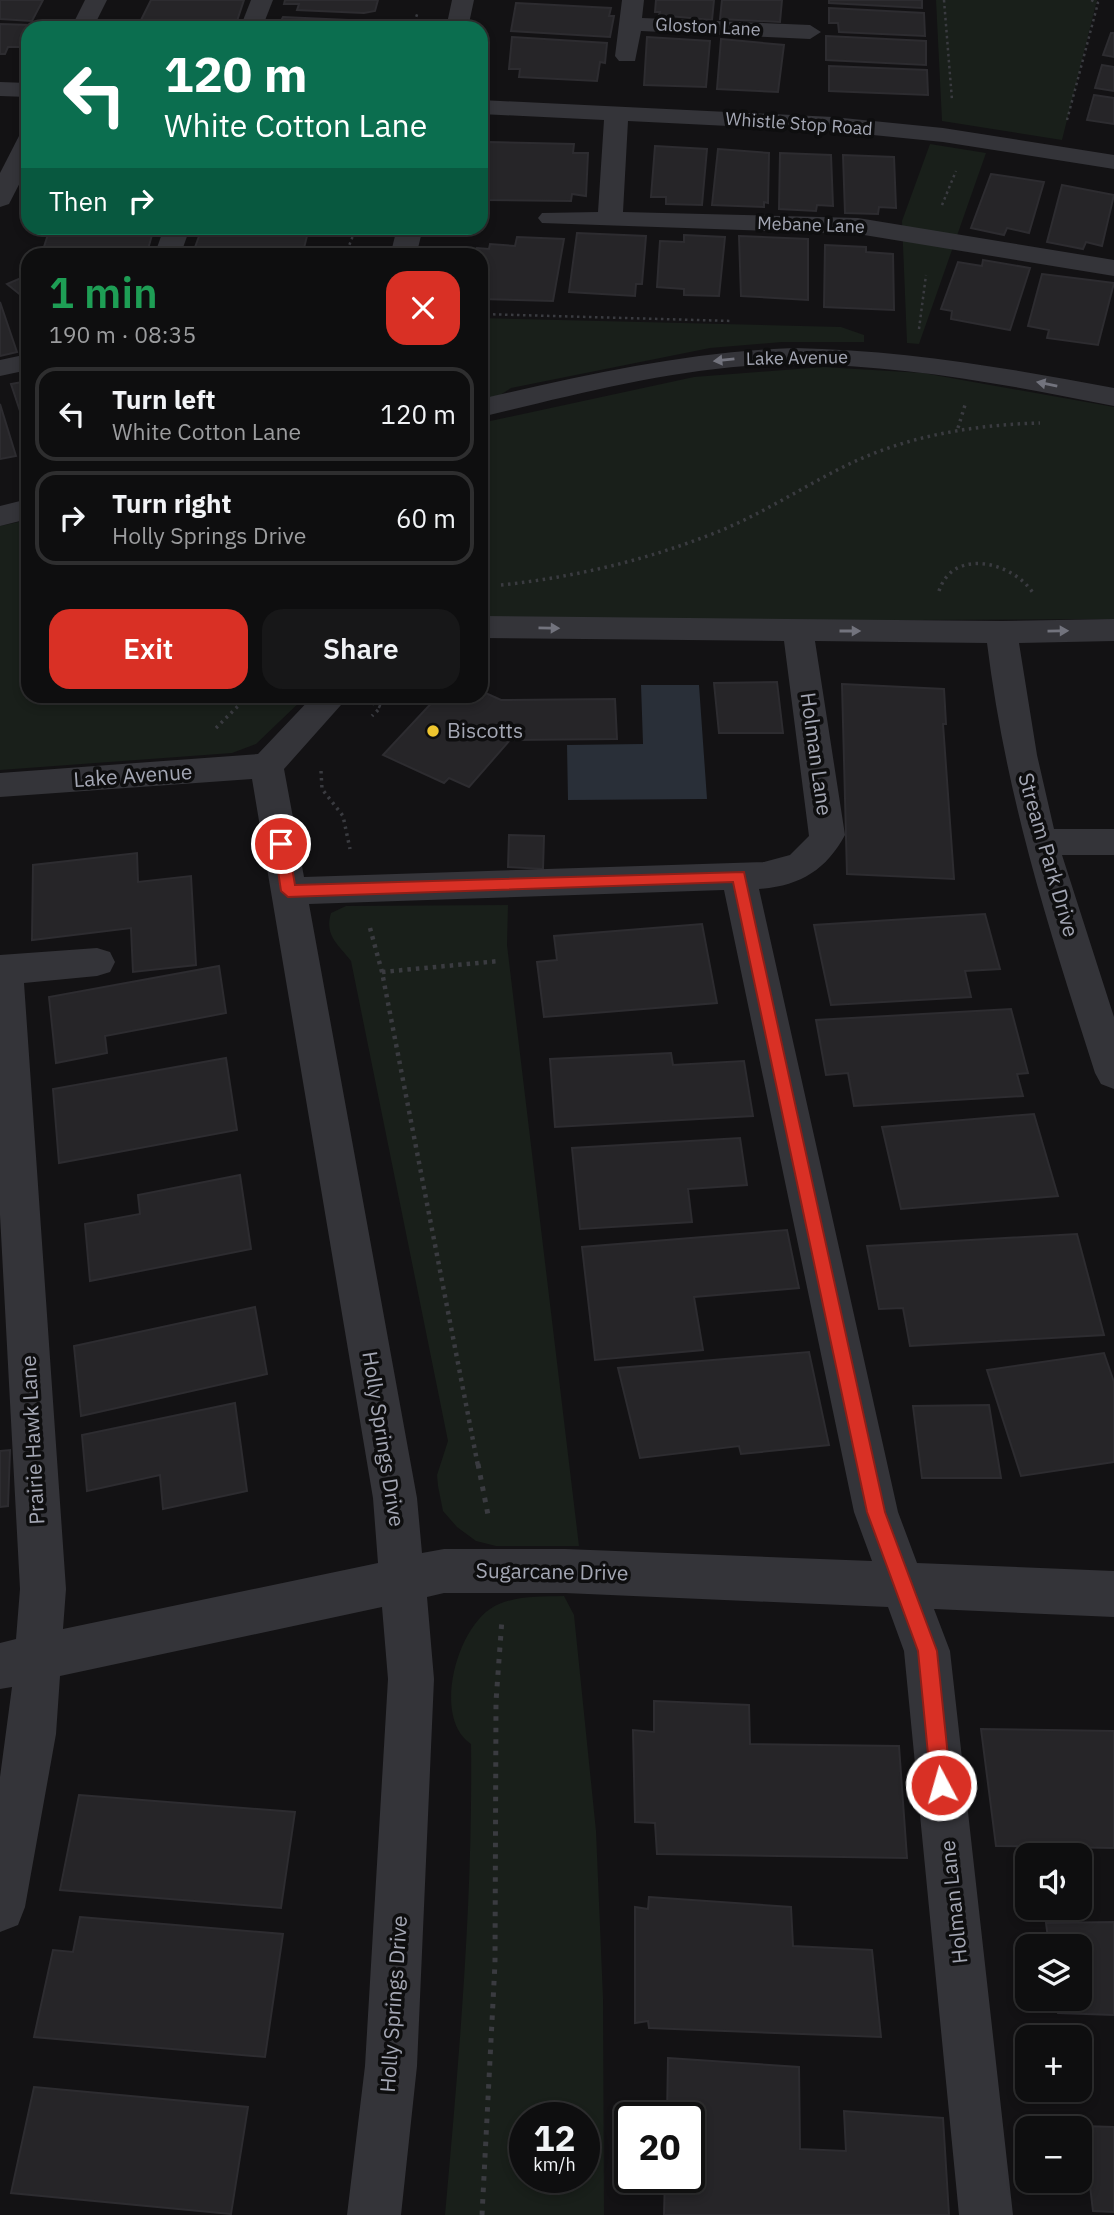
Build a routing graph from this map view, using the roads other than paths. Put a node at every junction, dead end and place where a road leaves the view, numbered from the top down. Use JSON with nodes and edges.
{"nodes":[{"id":1,"x":96,"y":0,"type":"edge"},
{"id":2,"x":262,"y":0,"type":"edge"},
{"id":3,"x":463,"y":0,"type":"edge"},
{"id":4,"x":633,"y":0,"type":"edge"},
{"id":5,"x":86,"y":21,"type":"edge"},
{"id":6,"x":254,"y":21,"type":"edge"},
{"id":7,"x":458,"y":21,"type":"edge"},
{"id":8,"x":630,"y":24,"type":"junction"},
{"id":9,"x":627,"y":56,"type":"dead end"},
{"id":10,"x":811,"y":59,"type":"dead end"},
{"id":11,"x":0,"y":89,"type":"edge"},
{"id":12,"x":21,"y":90,"type":"edge"},
{"id":13,"x":488,"y":107,"type":"edge"},
{"id":14,"x":616,"y":113,"type":"junction"},
{"id":15,"x":21,"y":156,"type":"edge"},
{"id":16,"x":1114,"y":162,"type":"edge"},
{"id":17,"x":0,"y":199,"type":"edge"},
{"id":18,"x":551,"y":218,"type":"dead end"},
{"id":19,"x":610,"y":218,"type":"junction"},
{"id":20,"x":1114,"y":268,"type":"edge"},
{"id":21,"x":21,"y":364,"type":"edge"},
{"id":22,"x":0,"y":368,"type":"edge"},
{"id":23,"x":1114,"y":397,"type":"edge"},
{"id":24,"x":488,"y":406,"type":"edge"},
{"id":25,"x":21,"y":511,"type":"edge"},
{"id":26,"x":0,"y":516,"type":"edge"},
{"id":27,"x":488,"y":627,"type":"edge"},
{"id":28,"x":797,"y":630,"type":"junction"},
{"id":29,"x":1114,"y":630,"type":"edge"},
{"id":30,"x":1002,"y":632,"type":"junction"},
{"id":31,"x":326,"y":703,"type":"edge"},
{"id":32,"x":267,"y":766,"type":"junction"},
{"id":33,"x":0,"y":785,"type":"edge"},
{"id":34,"x":1041,"y":842,"type":"junction"},
{"id":35,"x":1114,"y":842,"type":"edge"},
{"id":36,"x":739,"y":876,"type":"junction"},
{"id":37,"x":288,"y":891,"type":"junction"},
{"id":38,"x":97,"y":962,"type":"dead end"},
{"id":39,"x":2,"y":970,"type":"edge"},
{"id":40,"x":1114,"y":1073,"type":"edge"},
{"id":41,"x":402,"y":1580,"type":"junction"},
{"id":42,"x":902,"y":1585,"type":"junction"},
{"id":43,"x":1114,"y":1594,"type":"edge"},
{"id":44,"x":19,"y":1662,"type":"edge"},
{"id":45,"x":0,"y":1907,"type":"edge"},
{"id":46,"x":373,"y":2215,"type":"edge"},
{"id":47,"x":986,"y":2215,"type":"edge"}],
"edges":[{"from":1,"to":5,"type":"street"},
{"from":2,"to":6,"type":"street"},
{"from":3,"to":7,"type":"street"},
{"from":4,"to":8,"type":"street","name":"Gloston Lane"},
{"from":8,"to":9,"type":"street"},
{"from":8,"to":10,"type":"street","name":"Gloston Lane"},
{"from":11,"to":12,"type":"street"},
{"from":13,"to":14,"type":"street","name":"Whistle Stop Road"},
{"from":14,"to":16,"type":"street","name":"Whistle Stop Road"},
{"from":14,"to":19,"type":"street"},
{"from":15,"to":17,"type":"street"},
{"from":18,"to":19,"type":"street","name":"Mebane Lane"},
{"from":19,"to":20,"type":"street","name":"Mebane Lane"},
{"from":21,"to":22,"type":"street"},
{"from":23,"to":24,"type":"street","name":"Lake Avenue","one_way":true},
{"from":25,"to":26,"type":"street"},
{"from":27,"to":28,"type":"street","one_way":true},
{"from":28,"to":30,"type":"street","one_way":true},
{"from":28,"to":36,"type":"street","name":"Holman Lane"},
{"from":30,"to":29,"type":"street","one_way":true},
{"from":30,"to":34,"type":"street","name":"Stream Park Drive"},
{"from":31,"to":32,"type":"street"},
{"from":32,"to":33,"type":"street","name":"Lake Avenue"},
{"from":32,"to":37,"type":"street","name":"Holly Springs Drive"},
{"from":34,"to":35,"type":"street"},
{"from":34,"to":40,"type":"street","name":"Stream Park Drive"},
{"from":36,"to":37,"type":"street"},
{"from":36,"to":42,"type":"street","name":"Holman Lane"},
{"from":37,"to":41,"type":"street","name":"Holly Springs Drive"},
{"from":38,"to":39,"type":"street"},
{"from":39,"to":44,"type":"street","name":"Prairie Hawk Lane"},
{"from":41,"to":42,"type":"street","name":"Sugarcane Drive"},
{"from":41,"to":44,"type":"street","name":"Sugarcane Drive"},
{"from":41,"to":46,"type":"street","name":"Holly Springs Drive"},
{"from":42,"to":43,"type":"street","name":"Sugarcane Drive"},
{"from":42,"to":47,"type":"street","name":"Holman Lane"},
{"from":44,"to":45,"type":"street","name":"Prairie Hawk Lane"}]}
